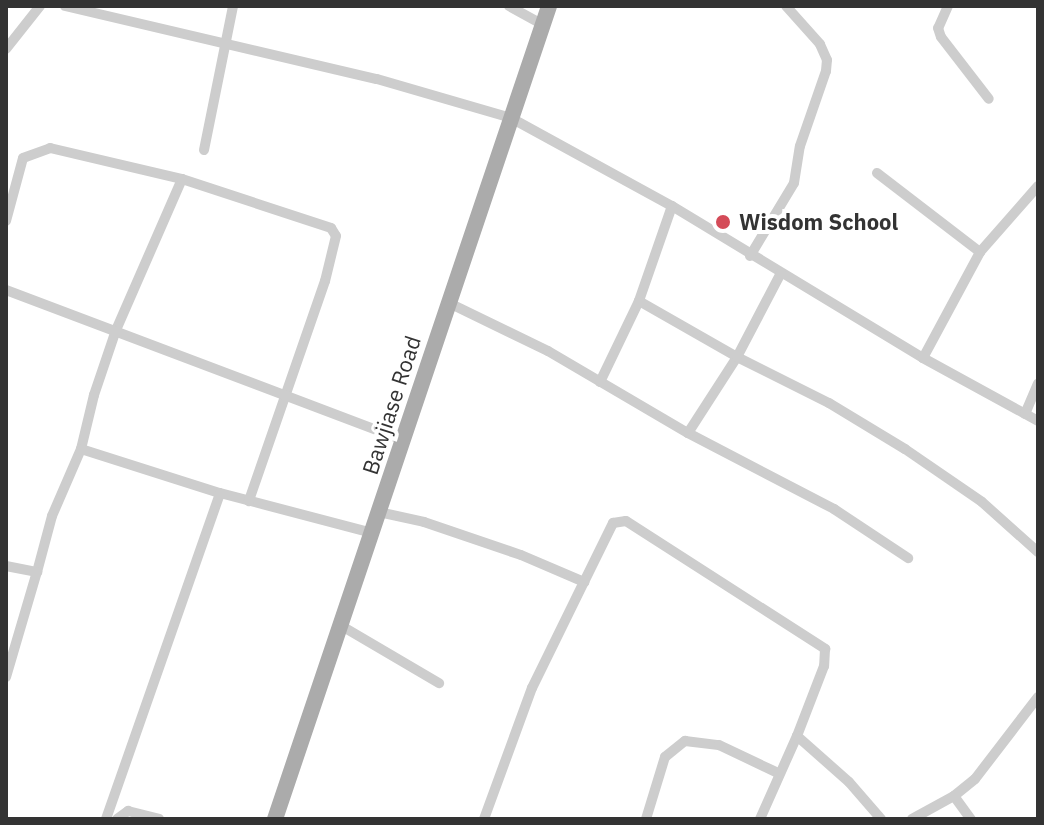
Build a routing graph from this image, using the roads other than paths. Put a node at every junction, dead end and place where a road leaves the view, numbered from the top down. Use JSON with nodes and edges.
{"nodes":[{"id":1,"x":40,"y":6,"type":"edge"},
{"id":2,"x":65,"y":6,"type":"edge"},
{"id":3,"x":233,"y":6,"type":"edge"},
{"id":4,"x":509,"y":6,"type":"edge"},
{"id":5,"x":549,"y":6,"type":"edge"},
{"id":6,"x":786,"y":6,"type":"edge"},
{"id":7,"x":948,"y":6,"type":"edge"},
{"id":8,"x":541,"y":24,"type":"junction"},
{"id":9,"x":224,"y":46,"type":"junction"},
{"id":10,"x":6,"y":49,"type":"edge"},
{"id":11,"x":989,"y":99,"type":"dead end"},
{"id":12,"x":511,"y":118,"type":"junction"},
{"id":13,"x":204,"y":150,"type":"dead end"},
{"id":14,"x":877,"y":173,"type":"dead end"},
{"id":15,"x":182,"y":179,"type":"junction"},
{"id":16,"x":1038,"y":186,"type":"edge"},
{"id":17,"x":672,"y":206,"type":"junction"},
{"id":18,"x":6,"y":221,"type":"edge"},
{"id":19,"x":980,"y":252,"type":"junction"},
{"id":20,"x":750,"y":256,"type":"junction"},
{"id":21,"x":781,"y":273,"type":"junction"},
{"id":22,"x":6,"y":290,"type":"edge"},
{"id":23,"x":639,"y":301,"type":"junction"},
{"id":24,"x":449,"y":303,"type":"junction"},
{"id":25,"x":116,"y":330,"type":"junction"},
{"id":26,"x":737,"y":357,"type":"junction"},
{"id":27,"x":923,"y":358,"type":"junction"},
{"id":28,"x":600,"y":382,"type":"junction"},
{"id":29,"x":1038,"y":384,"type":"edge"},
{"id":30,"x":284,"y":397,"type":"junction"},
{"id":31,"x":1025,"y":414,"type":"junction"},
{"id":32,"x":1038,"y":421,"type":"edge"},
{"id":33,"x":688,"y":433,"type":"junction"},
{"id":34,"x":403,"y":440,"type":"junction"},
{"id":35,"x":81,"y":449,"type":"junction"},
{"id":36,"x":220,"y":493,"type":"junction"},
{"id":37,"x":249,"y":501,"type":"junction"},
{"id":38,"x":379,"y":512,"type":"junction"},
{"id":39,"x":372,"y":533,"type":"junction"},
{"id":40,"x":1038,"y":552,"type":"edge"},
{"id":41,"x":908,"y":558,"type":"dead end"},
{"id":42,"x":6,"y":566,"type":"edge"},
{"id":43,"x":37,"y":572,"type":"junction"},
{"id":44,"x":584,"y":582,"type":"junction"},
{"id":45,"x":340,"y":625,"type":"junction"},
{"id":46,"x":6,"y":677,"type":"edge"},
{"id":47,"x":439,"y":683,"type":"dead end"},
{"id":48,"x":1038,"y":697,"type":"edge"},
{"id":49,"x":797,"y":736,"type":"junction"},
{"id":50,"x":778,"y":773,"type":"junction"},
{"id":51,"x":954,"y":796,"type":"junction"},
{"id":52,"x":106,"y":819,"type":"edge"},
{"id":53,"x":117,"y":819,"type":"edge"},
{"id":54,"x":159,"y":819,"type":"edge"},
{"id":55,"x":275,"y":819,"type":"edge"},
{"id":56,"x":484,"y":819,"type":"edge"},
{"id":57,"x":646,"y":819,"type":"edge"},
{"id":58,"x":760,"y":819,"type":"edge"},
{"id":59,"x":881,"y":819,"type":"edge"},
{"id":60,"x":912,"y":819,"type":"edge"},
{"id":61,"x":971,"y":819,"type":"edge"}],
"edges":[{"from":1,"to":10,"type":"street"},
{"from":2,"to":9,"type":"street"},
{"from":3,"to":9,"type":"street"},
{"from":4,"to":8,"type":"street"},
{"from":5,"to":8,"type":"main road","name":"Bawjiase Road"},
{"from":6,"to":20,"type":"street"},
{"from":7,"to":11,"type":"street"},
{"from":8,"to":12,"type":"main road","name":"Bawjiase Road"},
{"from":9,"to":12,"type":"street"},
{"from":9,"to":13,"type":"street"},
{"from":12,"to":17,"type":"street"},
{"from":12,"to":24,"type":"main road","name":"Bawjiase Road"},
{"from":14,"to":19,"type":"street"},
{"from":15,"to":18,"type":"street"},
{"from":15,"to":25,"type":"street"},
{"from":15,"to":30,"type":"street"},
{"from":16,"to":19,"type":"street"},
{"from":17,"to":20,"type":"street"},
{"from":17,"to":23,"type":"street"},
{"from":19,"to":27,"type":"street"},
{"from":20,"to":21,"type":"street"},
{"from":21,"to":26,"type":"street"},
{"from":21,"to":27,"type":"street"},
{"from":22,"to":25,"type":"street"},
{"from":23,"to":26,"type":"street"},
{"from":23,"to":28,"type":"street"},
{"from":24,"to":28,"type":"street"},
{"from":24,"to":34,"type":"main road","name":"Bawjiase Road"},
{"from":25,"to":30,"type":"street"},
{"from":25,"to":35,"type":"street"},
{"from":26,"to":33,"type":"street"},
{"from":26,"to":40,"type":"street"},
{"from":27,"to":31,"type":"street"},
{"from":28,"to":33,"type":"street"},
{"from":29,"to":31,"type":"street"},
{"from":30,"to":34,"type":"street"},
{"from":30,"to":37,"type":"street"},
{"from":31,"to":32,"type":"street"},
{"from":33,"to":41,"type":"street"},
{"from":34,"to":38,"type":"main road","name":"Bawjiase Road"},
{"from":35,"to":36,"type":"street"},
{"from":35,"to":43,"type":"street"},
{"from":36,"to":37,"type":"street"},
{"from":36,"to":52,"type":"street"},
{"from":37,"to":39,"type":"street"},
{"from":38,"to":39,"type":"main road","name":"Bawjiase Road"},
{"from":38,"to":44,"type":"street"},
{"from":39,"to":45,"type":"main road","name":"Bawjiase Road"},
{"from":42,"to":43,"type":"street"},
{"from":43,"to":46,"type":"street"},
{"from":44,"to":49,"type":"street"},
{"from":44,"to":56,"type":"street"},
{"from":45,"to":47,"type":"street"},
{"from":45,"to":55,"type":"main road","name":"Bawjiase Road"},
{"from":48,"to":51,"type":"street"},
{"from":49,"to":50,"type":"street"},
{"from":49,"to":59,"type":"street"},
{"from":50,"to":57,"type":"street"},
{"from":50,"to":58,"type":"street"},
{"from":51,"to":60,"type":"street"},
{"from":51,"to":61,"type":"street"},
{"from":53,"to":54,"type":"street"}]}
